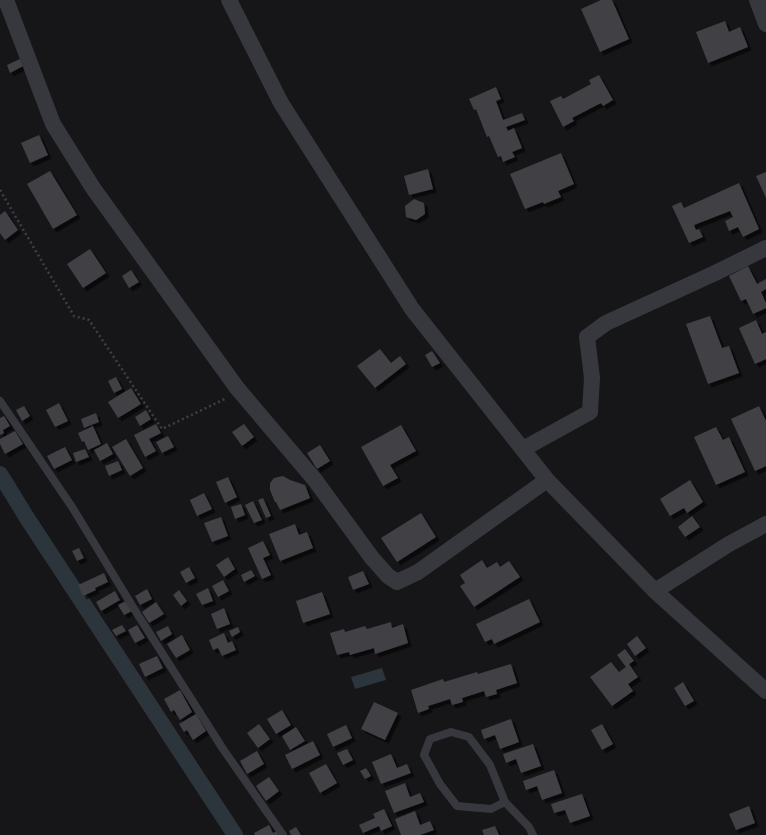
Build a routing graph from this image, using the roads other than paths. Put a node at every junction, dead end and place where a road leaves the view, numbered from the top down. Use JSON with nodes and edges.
{"nodes":[{"id":1,"x":6,"y":0,"type":"edge"},
{"id":2,"x":229,"y":0,"type":"edge"},
{"id":3,"x":757,"y":0,"type":"edge"},
{"id":4,"x":766,"y":24,"type":"edge"},
{"id":5,"x":766,"y":248,"type":"edge"},
{"id":6,"x":0,"y":401,"type":"edge"},
{"id":7,"x":523,"y":449,"type":"junction"},
{"id":8,"x":547,"y":480,"type":"junction"},
{"id":9,"x":766,"y":524,"type":"edge"},
{"id":10,"x":655,"y":591,"type":"junction"},
{"id":11,"x":766,"y":691,"type":"edge"},
{"id":12,"x":505,"y":802,"type":"junction"},
{"id":13,"x":283,"y":835,"type":"edge"},
{"id":14,"x":533,"y":835,"type":"edge"}],
"edges":[{"from":1,"to":8,"type":"street"},
{"from":2,"to":7,"type":"street"},
{"from":3,"to":4,"type":"street"},
{"from":5,"to":7,"type":"street"},
{"from":6,"to":13,"type":"lane"},
{"from":7,"to":8,"type":"street"},
{"from":8,"to":10,"type":"street"},
{"from":9,"to":10,"type":"street"},
{"from":10,"to":11,"type":"street"},
{"from":12,"to":12,"type":"lane"},
{"from":12,"to":14,"type":"lane"}]}
